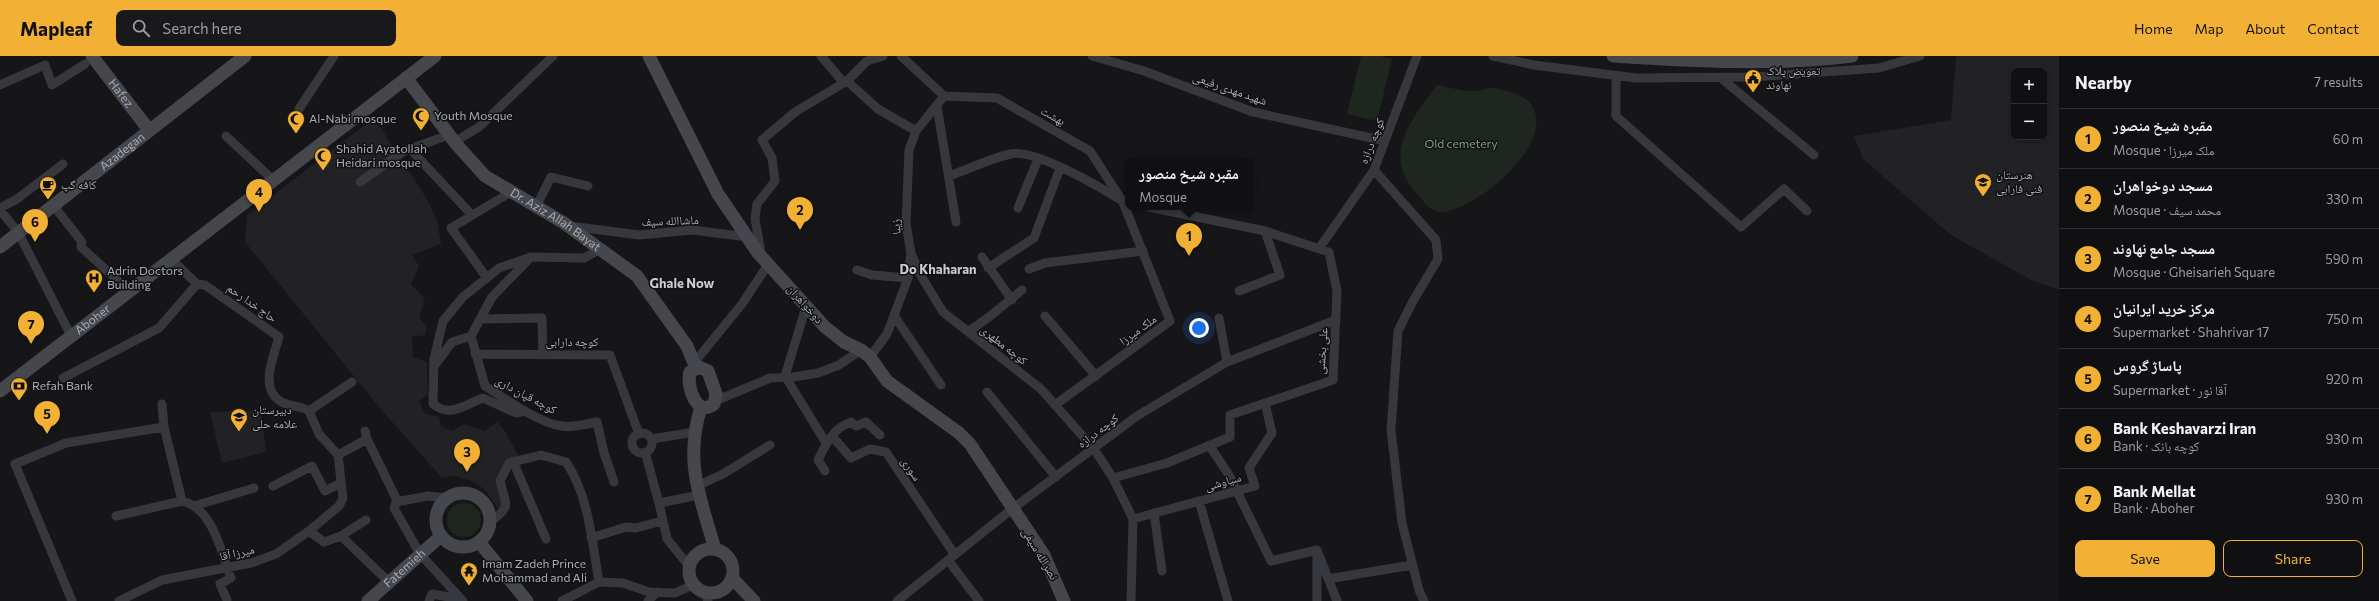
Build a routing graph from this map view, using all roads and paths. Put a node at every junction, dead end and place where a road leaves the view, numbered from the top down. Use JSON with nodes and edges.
{"nodes":[{"id":1,"x":435,"y":56,"type":"edge"},
{"id":2,"x":553,"y":56,"type":"edge"},
{"id":3,"x":649,"y":56,"type":"edge"},
{"id":4,"x":821,"y":56,"type":"edge"},
{"id":5,"x":883,"y":56,"type":"edge"},
{"id":6,"x":901,"y":56,"type":"edge"},
{"id":7,"x":1092,"y":56,"type":"edge"},
{"id":8,"x":1417,"y":56,"type":"edge"},
{"id":9,"x":1493,"y":56,"type":"edge"},
{"id":10,"x":1613,"y":56,"type":"edge"},
{"id":11,"x":1852,"y":56,"type":"edge"},
{"id":12,"x":1920,"y":56,"type":"edge"},
{"id":13,"x":240,"y":57,"type":"edge"},
{"id":14,"x":331,"y":57,"type":"edge"},
{"id":15,"x":88,"y":60,"type":"edge"},
{"id":16,"x":1616,"y":77,"type":"junction"},
{"id":17,"x":406,"y":78,"type":"junction"},
{"id":18,"x":1721,"y":78,"type":"junction"},
{"id":19,"x":845,"y":82,"type":"junction"},
{"id":20,"x":0,"y":85,"type":"edge"},
{"id":21,"x":944,"y":96,"type":"junction"},
{"id":22,"x":937,"y":106,"type":"junction"},
{"id":23,"x":299,"y":109,"type":"dead end"},
{"id":24,"x":149,"y":130,"type":"junction"},
{"id":25,"x":916,"y":131,"type":"junction"},
{"id":26,"x":226,"y":136,"type":"dead end"},
{"id":27,"x":452,"y":138,"type":"junction"},
{"id":28,"x":1385,"y":141,"type":"junction"},
{"id":29,"x":410,"y":149,"type":"junction"},
{"id":30,"x":1814,"y":155,"type":"dead end"},
{"id":31,"x":1038,"y":159,"type":"junction"},
{"id":32,"x":63,"y":164,"type":"dead end"},
{"id":33,"x":1060,"y":168,"type":"junction"},
{"id":34,"x":1374,"y":170,"type":"junction"},
{"id":35,"x":949,"y":176,"type":"junction"},
{"id":36,"x":273,"y":180,"type":"junction"},
{"id":37,"x":360,"y":182,"type":"dead end"},
{"id":38,"x":588,"y":186,"type":"dead end"},
{"id":39,"x":511,"y":192,"type":"junction"},
{"id":40,"x":1125,"y":201,"type":"edge"},
{"id":41,"x":1125,"y":201,"type":"edge"},
{"id":42,"x":53,"y":206,"type":"junction"},
{"id":43,"x":536,"y":206,"type":"junction"},
{"id":44,"x":1018,"y":208,"type":"dead end"},
{"id":45,"x":0,"y":209,"type":"edge"},
{"id":46,"x":1129,"y":210,"type":"edge"},
{"id":47,"x":1164,"y":210,"type":"edge"},
{"id":48,"x":1807,"y":210,"type":"dead end"},
{"id":49,"x":472,"y":215,"type":"junction"},
{"id":50,"x":956,"y":222,"type":"dead end"},
{"id":51,"x":569,"y":226,"type":"junction"},
{"id":52,"x":1265,"y":231,"type":"junction"},
{"id":53,"x":18,"y":232,"type":"junction"},
{"id":54,"x":748,"y":237,"type":"junction"},
{"id":55,"x":0,"y":247,"type":"edge"},
{"id":56,"x":1320,"y":247,"type":"junction"},
{"id":57,"x":601,"y":249,"type":"junction"},
{"id":58,"x":1144,"y":251,"type":"junction"},
{"id":59,"x":911,"y":253,"type":"junction"},
{"id":60,"x":531,"y":257,"type":"junction"},
{"id":61,"x":982,"y":257,"type":"dead end"},
{"id":62,"x":171,"y":259,"type":"junction"},
{"id":63,"x":765,"y":259,"type":"junction"},
{"id":64,"x":988,"y":268,"type":"junction"},
{"id":65,"x":1029,"y":268,"type":"dead end"},
{"id":66,"x":857,"y":270,"type":"dead end"},
{"id":67,"x":487,"y":278,"type":"junction"},
{"id":68,"x":908,"y":278,"type":"junction"},
{"id":69,"x":197,"y":284,"type":"junction"},
{"id":70,"x":1022,"y":290,"type":"dead end"},
{"id":71,"x":129,"y":291,"type":"junction"},
{"id":72,"x":1240,"y":291,"type":"dead end"},
{"id":73,"x":1012,"y":300,"type":"junction"},
{"id":74,"x":806,"y":307,"type":"junction"},
{"id":75,"x":1045,"y":316,"type":"dead end"},
{"id":76,"x":895,"y":317,"type":"junction"},
{"id":77,"x":1219,"y":318,"type":"dead end"},
{"id":78,"x":480,"y":319,"type":"junction"},
{"id":79,"x":1336,"y":320,"type":"junction"},
{"id":80,"x":968,"y":332,"type":"junction"},
{"id":81,"x":71,"y":336,"type":"junction"},
{"id":82,"x":471,"y":336,"type":"junction"},
{"id":83,"x":474,"y":354,"type":"junction"},
{"id":84,"x":543,"y":354,"type":"junction"},
{"id":85,"x":865,"y":354,"type":"junction"},
{"id":86,"x":1227,"y":362,"type":"junction"},
{"id":87,"x":695,"y":365,"type":"junction"},
{"id":88,"x":434,"y":366,"type":"junction"},
{"id":89,"x":785,"y":376,"type":"junction"},
{"id":90,"x":1096,"y":376,"type":"junction"},
{"id":91,"x":63,"y":378,"type":"dead end"},
{"id":92,"x":352,"y":382,"type":"dead end"},
{"id":93,"x":941,"y":385,"type":"dead end"},
{"id":94,"x":0,"y":391,"type":"edge"},
{"id":95,"x":988,"y":392,"type":"dead end"},
{"id":96,"x":715,"y":401,"type":"junction"},
{"id":97,"x":1265,"y":403,"type":"junction"},
{"id":98,"x":162,"y":404,"type":"dead end"},
{"id":99,"x":1055,"y":405,"type":"junction"},
{"id":100,"x":701,"y":407,"type":"junction"},
{"id":101,"x":309,"y":411,"type":"junction"},
{"id":102,"x":525,"y":411,"type":"junction"},
{"id":103,"x":164,"y":427,"type":"junction"},
{"id":104,"x":694,"y":432,"type":"junction"},
{"id":105,"x":639,"y":434,"type":"junction"},
{"id":106,"x":880,"y":435,"type":"dead end"},
{"id":107,"x":829,"y":439,"type":"junction"},
{"id":108,"x":652,"y":440,"type":"junction"},
{"id":109,"x":770,"y":445,"type":"dead end"},
{"id":110,"x":1209,"y":445,"type":"junction"},
{"id":111,"x":1094,"y":449,"type":"junction"},
{"id":112,"x":645,"y":452,"type":"junction"},
{"id":113,"x":338,"y":455,"type":"junction"},
{"id":114,"x":513,"y":461,"type":"junction"},
{"id":115,"x":825,"y":471,"type":"dead end"},
{"id":116,"x":1056,"y":477,"type":"junction"},
{"id":117,"x":1113,"y":478,"type":"junction"},
{"id":118,"x":614,"y":482,"type":"dead end"},
{"id":119,"x":341,"y":483,"type":"junction"},
{"id":120,"x":273,"y":486,"type":"dead end"},
{"id":121,"x":254,"y":488,"type":"dead end"},
{"id":122,"x":698,"y":491,"type":"junction"},
{"id":123,"x":1235,"y":491,"type":"junction"},
{"id":124,"x":447,"y":498,"type":"junction"},
{"id":125,"x":182,"y":501,"type":"junction"},
{"id":126,"x":1199,"y":501,"type":"junction"},
{"id":127,"x":396,"y":502,"type":"junction"},
{"id":128,"x":659,"y":503,"type":"junction"},
{"id":129,"x":194,"y":506,"type":"junction"},
{"id":130,"x":1012,"y":508,"type":"junction"},
{"id":131,"x":1154,"y":513,"type":"junction"},
{"id":132,"x":116,"y":516,"type":"dead end"},
{"id":133,"x":1133,"y":518,"type":"junction"},
{"id":134,"x":366,"y":520,"type":"dead end"},
{"id":135,"x":662,"y":521,"type":"junction"},
{"id":136,"x":490,"y":522,"type":"junction"},
{"id":137,"x":309,"y":531,"type":"junction"},
{"id":138,"x":341,"y":536,"type":"junction"},
{"id":139,"x":440,"y":536,"type":"junction"},
{"id":140,"x":591,"y":538,"type":"junction"},
{"id":141,"x":546,"y":539,"type":"dead end"},
{"id":142,"x":479,"y":542,"type":"junction"},
{"id":143,"x":715,"y":549,"type":"junction"},
{"id":144,"x":1317,"y":550,"type":"junction"},
{"id":145,"x":420,"y":554,"type":"junction"},
{"id":146,"x":951,"y":557,"type":"junction"},
{"id":147,"x":1412,"y":564,"type":"junction"},
{"id":148,"x":689,"y":566,"type":"junction"},
{"id":149,"x":227,"y":567,"type":"junction"},
{"id":150,"x":1162,"y":571,"type":"dead end"},
{"id":151,"x":732,"y":578,"type":"junction"},
{"id":152,"x":1328,"y":579,"type":"junction"},
{"id":153,"x":389,"y":582,"type":"junction"},
{"id":154,"x":599,"y":582,"type":"junction"},
{"id":155,"x":693,"y":585,"type":"junction"},
{"id":156,"x":657,"y":592,"type":"junction"},
{"id":157,"x":703,"y":598,"type":"edge"},
{"id":158,"x":227,"y":600,"type":"edge"},
{"id":159,"x":461,"y":600,"type":"edge"},
{"id":160,"x":72,"y":601,"type":"edge"},
{"id":161,"x":119,"y":601,"type":"edge"},
{"id":162,"x":368,"y":601,"type":"edge"},
{"id":163,"x":429,"y":601,"type":"edge"},
{"id":164,"x":527,"y":601,"type":"edge"},
{"id":165,"x":562,"y":601,"type":"edge"},
{"id":166,"x":648,"y":601,"type":"edge"},
{"id":167,"x":754,"y":601,"type":"edge"},
{"id":168,"x":897,"y":601,"type":"edge"},
{"id":169,"x":980,"y":601,"type":"edge"},
{"id":170,"x":1064,"y":601,"type":"edge"},
{"id":171,"x":1131,"y":601,"type":"edge"},
{"id":172,"x":1228,"y":601,"type":"edge"},
{"id":173,"x":1317,"y":601,"type":"edge"},
{"id":174,"x":1336,"y":601,"type":"edge"},
{"id":175,"x":1424,"y":601,"type":"edge"}],
"edges":[{"from":1,"to":17,"type":"street","name":"Aboher"},
{"from":2,"to":27,"type":"street"},
{"from":3,"to":54,"type":"street","name":"دوخواهران"},
{"from":4,"to":19,"type":"street"},
{"from":5,"to":19,"type":"street"},
{"from":6,"to":21,"type":"street"},
{"from":7,"to":28,"type":"street","name":"شهید مهدی رفیعی"},
{"from":8,"to":28,"type":"street","name":"کوچه درازه"},
{"from":9,"to":16,"type":"street"},
{"from":10,"to":11,"type":"street"},
{"from":12,"to":18,"type":"street"},
{"from":13,"to":24,"type":"street","name":"Azadegan"},
{"from":14,"to":23,"type":"street"},
{"from":15,"to":20,"type":"street"},
{"from":15,"to":24,"type":"street","name":"Hafez"},
{"from":16,"to":18,"type":"street"},
{"from":16,"to":48,"type":"street"},
{"from":17,"to":27,"type":"street","name":"Dr. Aziz Allah Bayat"},
{"from":17,"to":36,"type":"street","name":"Aboher"},
{"from":18,"to":30,"type":"street"},
{"from":19,"to":25,"type":"street"},
{"from":19,"to":63,"type":"street"},
{"from":21,"to":22,"type":"street","name":"زیبا"},
{"from":21,"to":40,"type":"street","name":"بهشت"},
{"from":22,"to":25,"type":"street","name":"زیبا"},
{"from":22,"to":35,"type":"street"},
{"from":24,"to":42,"type":"street","name":"Azadegan"},
{"from":25,"to":59,"type":"street","name":"زیبا"},
{"from":26,"to":36,"type":"street"},
{"from":27,"to":29,"type":"street"},
{"from":27,"to":39,"type":"street","name":"Dr. Aziz Allah Bayat"},
{"from":28,"to":34,"type":"street","name":"کوچه درازه"},
{"from":29,"to":37,"type":"street"},
{"from":29,"to":49,"type":"street"},
{"from":31,"to":33,"type":"street"},
{"from":31,"to":35,"type":"street"},
{"from":31,"to":44,"type":"street"},
{"from":32,"to":45,"type":"street"},
{"from":33,"to":41,"type":"street"},
{"from":33,"to":64,"type":"street"},
{"from":34,"to":56,"type":"street","name":"کوچه درازه"},
{"from":34,"to":147,"type":"street"},
{"from":35,"to":50,"type":"street"},
{"from":36,"to":62,"type":"street","name":"Aboher"},
{"from":38,"to":43,"type":"street"},
{"from":39,"to":43,"type":"street","name":"Dr. Aziz Allah Bayat"},
{"from":39,"to":49,"type":"street"},
{"from":42,"to":53,"type":"street","name":"Azadegan"},
{"from":42,"to":71,"type":"street"},
{"from":43,"to":51,"type":"street","name":"Dr. Aziz Allah Bayat"},
{"from":45,"to":53,"type":"street"},
{"from":46,"to":58,"type":"street","name":"ملک میرزا"},
{"from":47,"to":52,"type":"street"},
{"from":49,"to":67,"type":"street"},
{"from":51,"to":54,"type":"street","name":"ماشاالله سیف"},
{"from":51,"to":57,"type":"street","name":"Dr. Aziz Allah Bayat"},
{"from":52,"to":56,"type":"street"},
{"from":52,"to":72,"type":"street"},
{"from":53,"to":55,"type":"street","name":"Azadegan"},
{"from":53,"to":81,"type":"street"},
{"from":54,"to":63,"type":"street","name":"دوخواهران"},
{"from":56,"to":79,"type":"street","name":"علی بخشی"},
{"from":57,"to":60,"type":"street"},
{"from":57,"to":87,"type":"street","name":"Dr. Aziz Allah Bayat"},
{"from":58,"to":65,"type":"street"},
{"from":58,"to":90,"type":"street","name":"ملک میرزا"},
{"from":59,"to":68,"type":"street","name":"زیبا"},
{"from":59,"to":80,"type":"street","name":"کوچه مطهری"},
{"from":60,"to":67,"type":"street"},
{"from":60,"to":78,"type":"street"},
{"from":61,"to":64,"type":"street"},
{"from":62,"to":69,"type":"street","name":"حاج خدا رحم"},
{"from":62,"to":71,"type":"street","name":"Aboher"},
{"from":63,"to":74,"type":"street","name":"دوخواهران"},
{"from":63,"to":87,"type":"street"},
{"from":64,"to":73,"type":"street"},
{"from":66,"to":68,"type":"street"},
{"from":67,"to":88,"type":"street"},
{"from":68,"to":76,"type":"street","name":"زیبا"},
{"from":69,"to":91,"type":"street"},
{"from":69,"to":101,"type":"street","name":"حاج خدا رحم"},
{"from":70,"to":73,"type":"street"},
{"from":71,"to":81,"type":"street","name":"Aboher"},
{"from":73,"to":80,"type":"street"},
{"from":74,"to":85,"type":"street","name":"دوخواهران"},
{"from":74,"to":89,"type":"street"},
{"from":75,"to":90,"type":"street"},
{"from":76,"to":85,"type":"street","name":"زیبا"},
{"from":76,"to":93,"type":"street"},
{"from":77,"to":86,"type":"street"},
{"from":78,"to":82,"type":"street"},
{"from":78,"to":84,"type":"street"},
{"from":79,"to":86,"type":"street","name":"کوچه درازه"},
{"from":79,"to":97,"type":"street","name":"علی بخشی"},
{"from":80,"to":99,"type":"street","name":"کوچه مطهری"},
{"from":81,"to":94,"type":"street","name":"Aboher"},
{"from":82,"to":83,"type":"street","name":"کوچه قپان داری"},
{"from":82,"to":88,"type":"street"},
{"from":83,"to":84,"type":"street","name":"کوچه دارابی"},
{"from":83,"to":102,"type":"street","name":"کوچه قپان داری"},
{"from":84,"to":105,"type":"street","name":"کوچه دارابی"},
{"from":85,"to":89,"type":"street"},
{"from":85,"to":130,"type":"street","name":"دوخواهران"},
{"from":86,"to":111,"type":"street","name":"کوچه درازه"},
{"from":87,"to":96,"type":"street"},
{"from":87,"to":100,"type":"street"},
{"from":88,"to":102,"type":"street"},
{"from":89,"to":96,"type":"street"},
{"from":89,"to":107,"type":"street"},
{"from":90,"to":99,"type":"street","name":"ملک میرزا"},
{"from":92,"to":101,"type":"street"},
{"from":95,"to":116,"type":"street"},
{"from":96,"to":100,"type":"street"},
{"from":97,"to":110,"type":"street","name":"علی بخشی"},
{"from":97,"to":123,"type":"street","name":"سیاوشی"},
{"from":98,"to":103,"type":"street"},
{"from":99,"to":111,"type":"street","name":"کوچه مطهری"},
{"from":100,"to":104,"type":"street"},
{"from":101,"to":113,"type":"street"},
{"from":102,"to":118,"type":"street","name":"کوچه قپان داری"},
{"from":103,"to":125,"type":"street"},
{"from":103,"to":160,"type":"street"},
{"from":104,"to":108,"type":"street"},
{"from":104,"to":122,"type":"street"},
{"from":105,"to":108,"type":"street"},
{"from":105,"to":112,"type":"street"},
{"from":106,"to":107,"type":"street"},
{"from":107,"to":115,"type":"street"},
{"from":107,"to":146,"type":"street","name":"سوری"},
{"from":108,"to":112,"type":"street"},
{"from":109,"to":122,"type":"street"},
{"from":110,"to":117,"type":"street"},
{"from":110,"to":123,"type":"street"},
{"from":111,"to":116,"type":"street","name":"کوچه درازه"},
{"from":111,"to":117,"type":"street","name":"کوچه مطهری"},
{"from":112,"to":128,"type":"street"},
{"from":113,"to":119,"type":"street"},
{"from":113,"to":127,"type":"street"},
{"from":114,"to":136,"type":"street"},
{"from":114,"to":140,"type":"street"},
{"from":114,"to":141,"type":"street"},
{"from":116,"to":130,"type":"street","name":"کوچه درازه"},
{"from":117,"to":133,"type":"street","name":"کوچه مطهری"},
{"from":119,"to":120,"type":"street"},
{"from":119,"to":137,"type":"street","name":"میرزا آقا"},
{"from":121,"to":129,"type":"street"},
{"from":122,"to":128,"type":"street"},
{"from":122,"to":143,"type":"street"},
{"from":123,"to":126,"type":"street","name":"سیاوشی"},
{"from":123,"to":144,"type":"street"},
{"from":124,"to":127,"type":"street"},
{"from":124,"to":136,"type":"street"},
{"from":124,"to":139,"type":"street"},
{"from":125,"to":129,"type":"street"},
{"from":125,"to":132,"type":"street"},
{"from":126,"to":131,"type":"street","name":"سیاوشی"},
{"from":126,"to":172,"type":"street"},
{"from":127,"to":145,"type":"street"},
{"from":128,"to":135,"type":"street"},
{"from":129,"to":149,"type":"street"},
{"from":130,"to":146,"type":"street","name":"کوچه درازه"},
{"from":130,"to":170,"type":"street","name":"نصرالله سیفی"},
{"from":131,"to":133,"type":"street","name":"سیاوشی"},
{"from":131,"to":150,"type":"street"},
{"from":133,"to":171,"type":"street"},
{"from":134,"to":138,"type":"street"},
{"from":135,"to":140,"type":"street"},
{"from":135,"to":148,"type":"street"},
{"from":136,"to":142,"type":"street"},
{"from":137,"to":138,"type":"street"},
{"from":137,"to":149,"type":"street","name":"میرزا آقا"},
{"from":138,"to":153,"type":"street"},
{"from":139,"to":142,"type":"street"},
{"from":139,"to":145,"type":"street","name":"Fatemieh"},
{"from":140,"to":154,"type":"street"},
{"from":142,"to":164,"type":"street"},
{"from":143,"to":148,"type":"street"},
{"from":143,"to":151,"type":"street"},
{"from":144,"to":152,"type":"street"},
{"from":144,"to":173,"type":"street"},
{"from":145,"to":153,"type":"street","name":"Fatemieh"},
{"from":145,"to":159,"type":"street"},
{"from":146,"to":168,"type":"street","name":"کوچه درازه"},
{"from":146,"to":169,"type":"street"},
{"from":147,"to":152,"type":"street"},
{"from":147,"to":175,"type":"street"},
{"from":148,"to":155,"type":"street"},
{"from":149,"to":158,"type":"street"},
{"from":149,"to":161,"type":"street","name":"میرزا آقا"},
{"from":151,"to":157,"type":"street"},
{"from":151,"to":167,"type":"street"},
{"from":152,"to":174,"type":"street"},
{"from":153,"to":162,"type":"street","name":"Fatemieh"},
{"from":154,"to":156,"type":"street"},
{"from":154,"to":165,"type":"street"},
{"from":155,"to":156,"type":"street"},
{"from":155,"to":157,"type":"street"},
{"from":156,"to":166,"type":"street"},
{"from":159,"to":163,"type":"street"}]}
